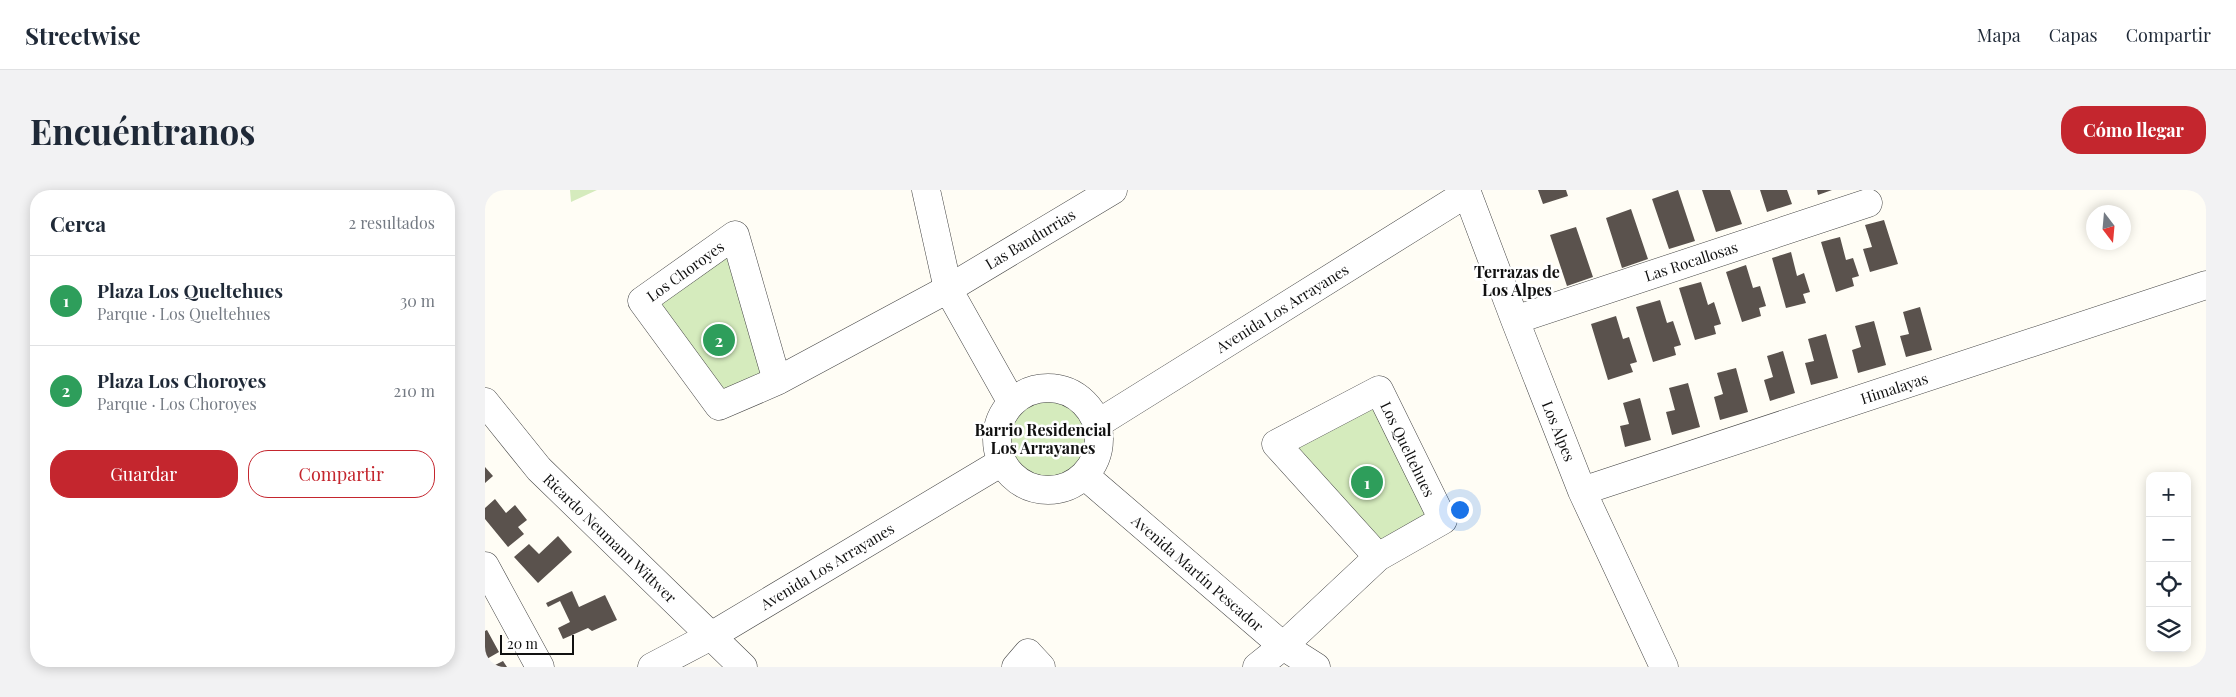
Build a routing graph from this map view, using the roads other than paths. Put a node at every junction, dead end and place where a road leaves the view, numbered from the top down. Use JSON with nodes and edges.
{"nodes":[{"id":1,"x":926,"y":190,"type":"edge"},
{"id":2,"x":1113,"y":190,"type":"edge"},
{"id":3,"x":1467,"y":192,"type":"edge"},
{"id":4,"x":1867,"y":203,"type":"dead end"},
{"id":5,"x":2206,"y":285,"type":"edge"},
{"id":6,"x":948,"y":289,"type":"junction"},
{"id":7,"x":1515,"y":320,"type":"junction"},
{"id":8,"x":777,"y":381,"type":"junction"},
{"id":9,"x":485,"y":402,"type":"edge"},
{"id":10,"x":1012,"y":403,"type":"junction"},
{"id":11,"x":1097,"y":424,"type":"junction"},
{"id":12,"x":1002,"y":462,"type":"junction"},
{"id":13,"x":1084,"y":476,"type":"junction"},
{"id":14,"x":1583,"y":491,"type":"junction"},
{"id":15,"x":1378,"y":557,"type":"junction"},
{"id":16,"x":485,"y":566,"type":"edge"},
{"id":17,"x":711,"y":636,"type":"junction"},
{"id":18,"x":1283,"y":646,"type":"junction"},
{"id":19,"x":540,"y":667,"type":"edge"},
{"id":20,"x":652,"y":667,"type":"edge"},
{"id":21,"x":743,"y":667,"type":"edge"},
{"id":22,"x":1016,"y":667,"type":"edge"},
{"id":23,"x":1041,"y":667,"type":"edge"},
{"id":24,"x":1257,"y":667,"type":"edge"},
{"id":25,"x":1316,"y":667,"type":"edge"},
{"id":26,"x":1664,"y":667,"type":"edge"}],
"edges":[{"from":1,"to":6,"type":"street"},
{"from":2,"to":6,"type":"street","name":"Las Bandurrias"},
{"from":3,"to":7,"type":"street","name":"Los Alpes"},
{"from":3,"to":11,"type":"street","name":"Avenida Los Arrayanes"},
{"from":4,"to":7,"type":"street","name":"Las Rocallosas"},
{"from":5,"to":14,"type":"street","name":"Himalayas"},
{"from":6,"to":8,"type":"street","name":"Los Choroyes"},
{"from":6,"to":10,"type":"street"},
{"from":7,"to":14,"type":"street","name":"Los Alpes"},
{"from":8,"to":8,"type":"street","name":"Los Choroyes"},
{"from":9,"to":17,"type":"street","name":"Ricardo Neumann Wittwer"},
{"from":10,"to":11,"type":"street"},
{"from":10,"to":12,"type":"street"},
{"from":11,"to":13,"type":"street"},
{"from":12,"to":13,"type":"street"},
{"from":12,"to":17,"type":"street","name":"Avenida Los Arrayanes"},
{"from":13,"to":18,"type":"street","name":"Avenida Martín Pescador"},
{"from":14,"to":26,"type":"street","name":"Los Alpes"},
{"from":15,"to":15,"type":"street","name":"Los Queltehues"},
{"from":15,"to":18,"type":"street","name":"Los Queltehues"},
{"from":16,"to":19,"type":"street"},
{"from":17,"to":20,"type":"street","name":"Avenida Los Arrayanes"},
{"from":17,"to":21,"type":"street","name":"Ricardo Neumann Wittwer"},
{"from":18,"to":24,"type":"street","name":"Los Queltehues"},
{"from":18,"to":25,"type":"street","name":"Avenida Martín Pescador"},
{"from":22,"to":23,"type":"street"}]}
